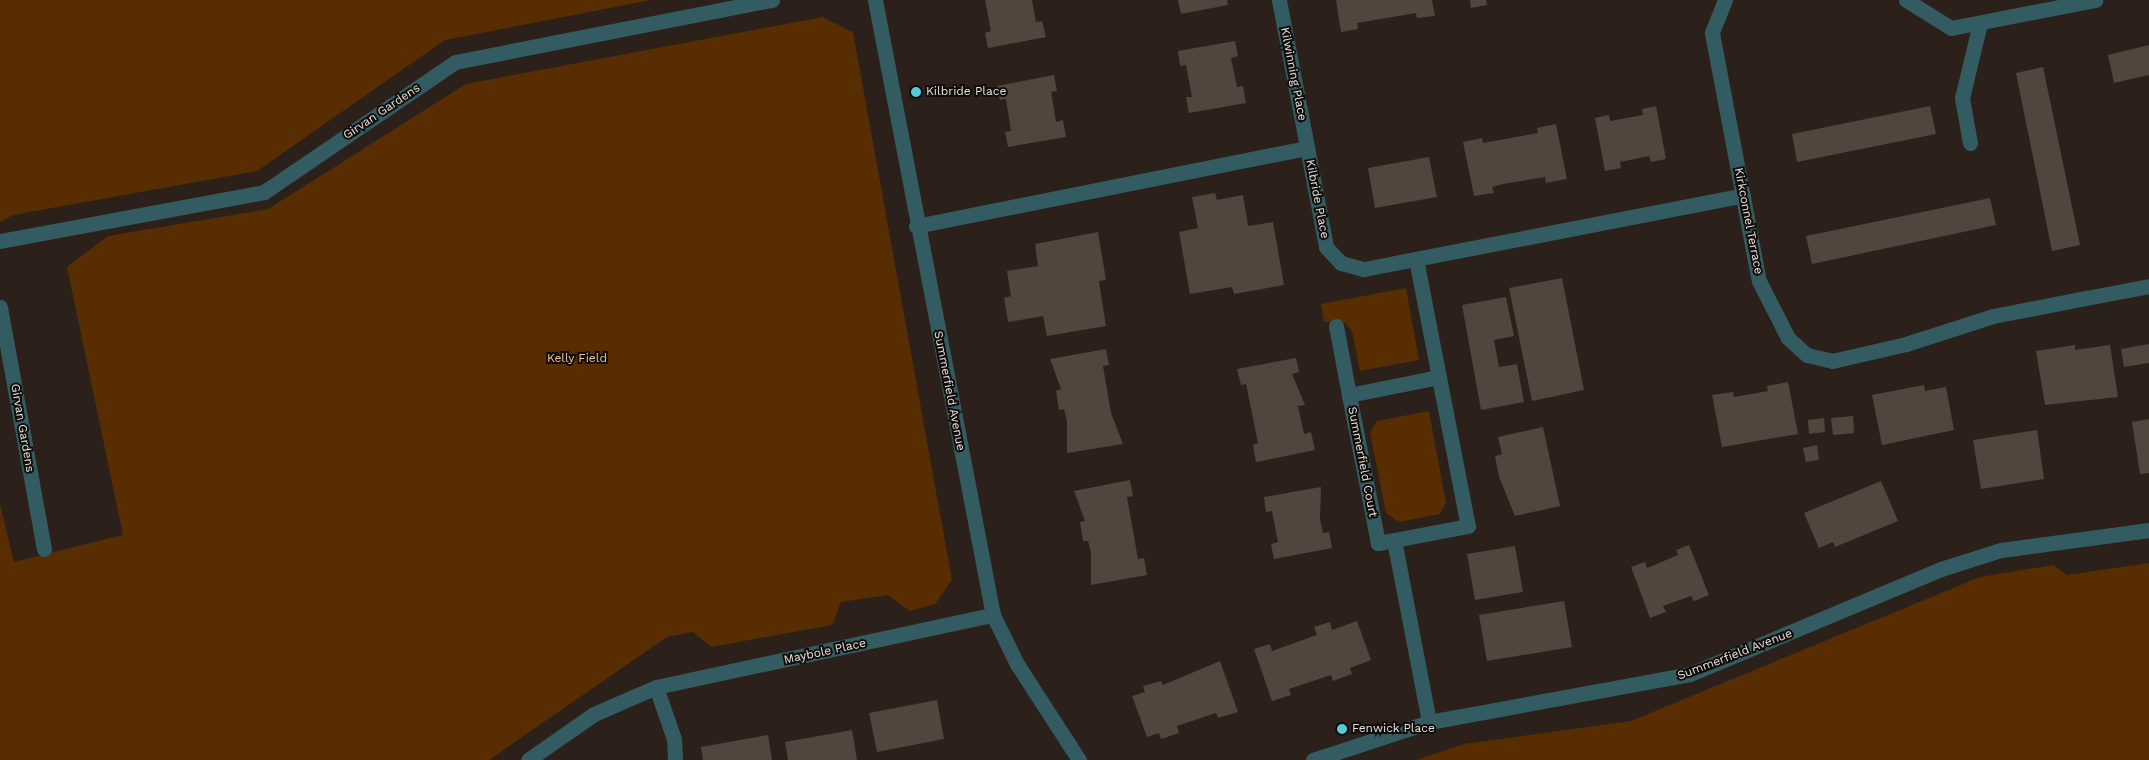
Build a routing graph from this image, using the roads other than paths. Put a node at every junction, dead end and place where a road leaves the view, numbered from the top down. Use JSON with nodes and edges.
{"nodes":[{"id":1,"x":772,"y":0,"type":"edge"},
{"id":2,"x":875,"y":0,"type":"edge"},
{"id":3,"x":1279,"y":0,"type":"edge"},
{"id":4,"x":1725,"y":0,"type":"edge"},
{"id":5,"x":1906,"y":0,"type":"edge"},
{"id":6,"x":2094,"y":0,"type":"edge"},
{"id":7,"x":1980,"y":23,"type":"junction"},
{"id":8,"x":1970,"y":143,"type":"dead end"},
{"id":9,"x":1307,"y":148,"type":"junction"},
{"id":10,"x":1743,"y":195,"type":"junction"},
{"id":11,"x":916,"y":226,"type":"junction"},
{"id":12,"x":0,"y":241,"type":"edge"},
{"id":13,"x":1416,"y":259,"type":"junction"},
{"id":14,"x":2149,"y":286,"type":"edge"},
{"id":15,"x":0,"y":307,"type":"edge"},
{"id":16,"x":1336,"y":326,"type":"dead end"},
{"id":17,"x":1439,"y":377,"type":"junction"},
{"id":18,"x":1349,"y":394,"type":"junction"},
{"id":19,"x":2149,"y":530,"type":"edge"},
{"id":20,"x":1394,"y":540,"type":"junction"},
{"id":21,"x":44,"y":549,"type":"dead end"},
{"id":22,"x":993,"y":616,"type":"junction"},
{"id":23,"x":656,"y":687,"type":"junction"},
{"id":24,"x":1429,"y":722,"type":"junction"},
{"id":25,"x":528,"y":760,"type":"edge"},
{"id":26,"x":675,"y":760,"type":"edge"},
{"id":27,"x":1079,"y":760,"type":"edge"},
{"id":28,"x":1313,"y":760,"type":"edge"}],
"edges":[{"from":1,"to":12,"type":"street","name":"Girvan Gardens"},
{"from":2,"to":11,"type":"street","name":"Summerfield Avenue"},
{"from":3,"to":9,"type":"street","name":"Kilwinning Place"},
{"from":4,"to":10,"type":"street","name":"Kirkconnel Terrace"},
{"from":5,"to":7,"type":"street"},
{"from":6,"to":7,"type":"street"},
{"from":7,"to":8,"type":"street"},
{"from":9,"to":11,"type":"street","name":"Kilbride Place"},
{"from":9,"to":13,"type":"street","name":"Kilbride Place"},
{"from":10,"to":13,"type":"street","name":"Kilbride Place"},
{"from":10,"to":14,"type":"street","name":"Kirkconnel Terrace"},
{"from":11,"to":22,"type":"street","name":"Summerfield Avenue"},
{"from":13,"to":17,"type":"street","name":"Summerfield Court"},
{"from":15,"to":21,"type":"street","name":"Girvan Gardens"},
{"from":16,"to":18,"type":"street"},
{"from":17,"to":18,"type":"street","name":"Summerfield Court"},
{"from":17,"to":20,"type":"street","name":"Summerfield Court"},
{"from":18,"to":20,"type":"street","name":"Summerfield Court"},
{"from":19,"to":24,"type":"street","name":"Summerfield Avenue"},
{"from":20,"to":24,"type":"street"},
{"from":22,"to":23,"type":"street","name":"Maybole Place"},
{"from":22,"to":27,"type":"street","name":"Summerfield Avenue"},
{"from":23,"to":25,"type":"street","name":"Maybole Place"},
{"from":23,"to":26,"type":"street"},
{"from":24,"to":28,"type":"street","name":"Summerfield Avenue"}]}
